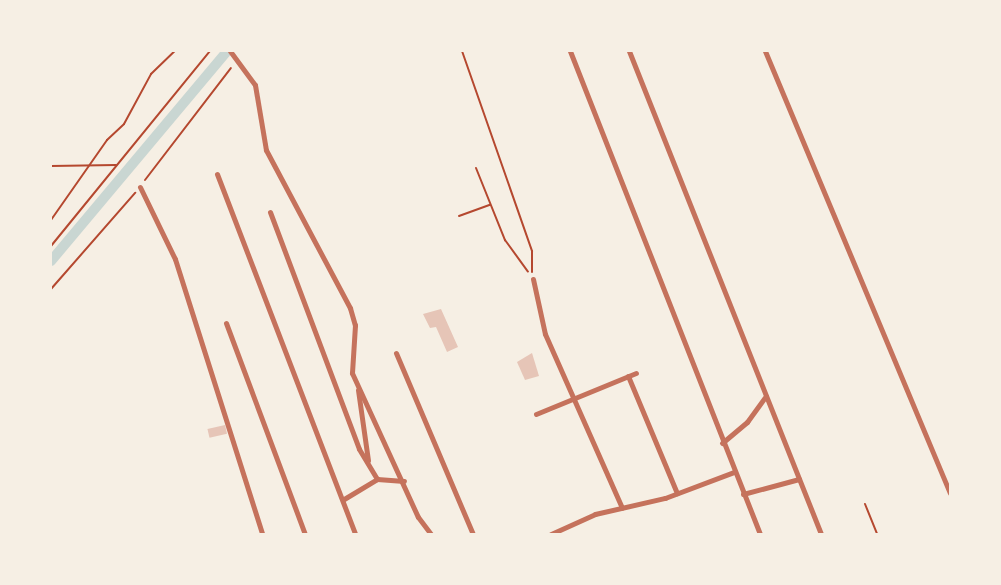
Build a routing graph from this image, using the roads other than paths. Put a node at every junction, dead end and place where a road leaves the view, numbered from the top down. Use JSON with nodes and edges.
{"nodes":[{"id":1,"x":230,"y":51,"type":"edge"},
{"id":2,"x":570,"y":51,"type":"edge"},
{"id":3,"x":629,"y":51,"type":"edge"},
{"id":4,"x":765,"y":51,"type":"edge"},
{"id":5,"x":217,"y":174,"type":"dead end"},
{"id":6,"x":140,"y":187,"type":"road end"},
{"id":7,"x":270,"y":212,"type":"dead end"},
{"id":8,"x":533,"y":279,"type":"road end"},
{"id":9,"x":226,"y":323,"type":"dead end"},
{"id":10,"x":396,"y":353,"type":"dead end"},
{"id":11,"x":636,"y":373,"type":"dead end"},
{"id":12,"x":628,"y":376,"type":"junction"},
{"id":13,"x":358,"y":387,"type":"junction"},
{"id":14,"x":766,"y":396,"type":"junction"},
{"id":15,"x":574,"y":398,"type":"junction"},
{"id":16,"x":536,"y":414,"type":"dead end"},
{"id":17,"x":722,"y":443,"type":"junction"},
{"id":18,"x":369,"y":466,"type":"junction"},
{"id":19,"x":734,"y":472,"type":"junction"},
{"id":20,"x":377,"y":479,"type":"junction"},
{"id":21,"x":799,"y":479,"type":"junction"},
{"id":22,"x":404,"y":481,"type":"junction"},
{"id":23,"x":677,"y":493,"type":"junction"},
{"id":24,"x":950,"y":493,"type":"edge"},
{"id":25,"x":743,"y":494,"type":"junction"},
{"id":26,"x":344,"y":499,"type":"junction"},
{"id":27,"x":622,"y":508,"type":"junction"},
{"id":28,"x":262,"y":534,"type":"edge"},
{"id":29,"x":305,"y":534,"type":"edge"},
{"id":30,"x":355,"y":534,"type":"edge"},
{"id":31,"x":431,"y":534,"type":"edge"},
{"id":32,"x":473,"y":534,"type":"edge"},
{"id":33,"x":551,"y":534,"type":"edge"},
{"id":34,"x":760,"y":534,"type":"edge"},
{"id":35,"x":821,"y":534,"type":"edge"}],
"edges":[{"from":1,"to":13,"type":"street"},
{"from":2,"to":17,"type":"street"},
{"from":3,"to":14,"type":"street"},
{"from":4,"to":24,"type":"street"},
{"from":5,"to":26,"type":"street"},
{"from":6,"to":28,"type":"street"},
{"from":7,"to":18,"type":"street"},
{"from":8,"to":15,"type":"street"},
{"from":9,"to":29,"type":"street"},
{"from":10,"to":32,"type":"street"},
{"from":11,"to":12,"type":"street"},
{"from":12,"to":15,"type":"street"},
{"from":12,"to":23,"type":"street"},
{"from":13,"to":18,"type":"street"},
{"from":13,"to":22,"type":"street"},
{"from":14,"to":17,"type":"street"},
{"from":14,"to":21,"type":"street"},
{"from":15,"to":16,"type":"street"},
{"from":15,"to":27,"type":"street"},
{"from":17,"to":19,"type":"street"},
{"from":18,"to":20,"type":"street"},
{"from":19,"to":23,"type":"street"},
{"from":19,"to":25,"type":"street"},
{"from":20,"to":22,"type":"street"},
{"from":20,"to":26,"type":"street"},
{"from":21,"to":25,"type":"street"},
{"from":21,"to":35,"type":"street"},
{"from":22,"to":31,"type":"street"},
{"from":23,"to":27,"type":"street"},
{"from":25,"to":34,"type":"street"},
{"from":26,"to":30,"type":"street"},
{"from":27,"to":33,"type":"street"}]}
